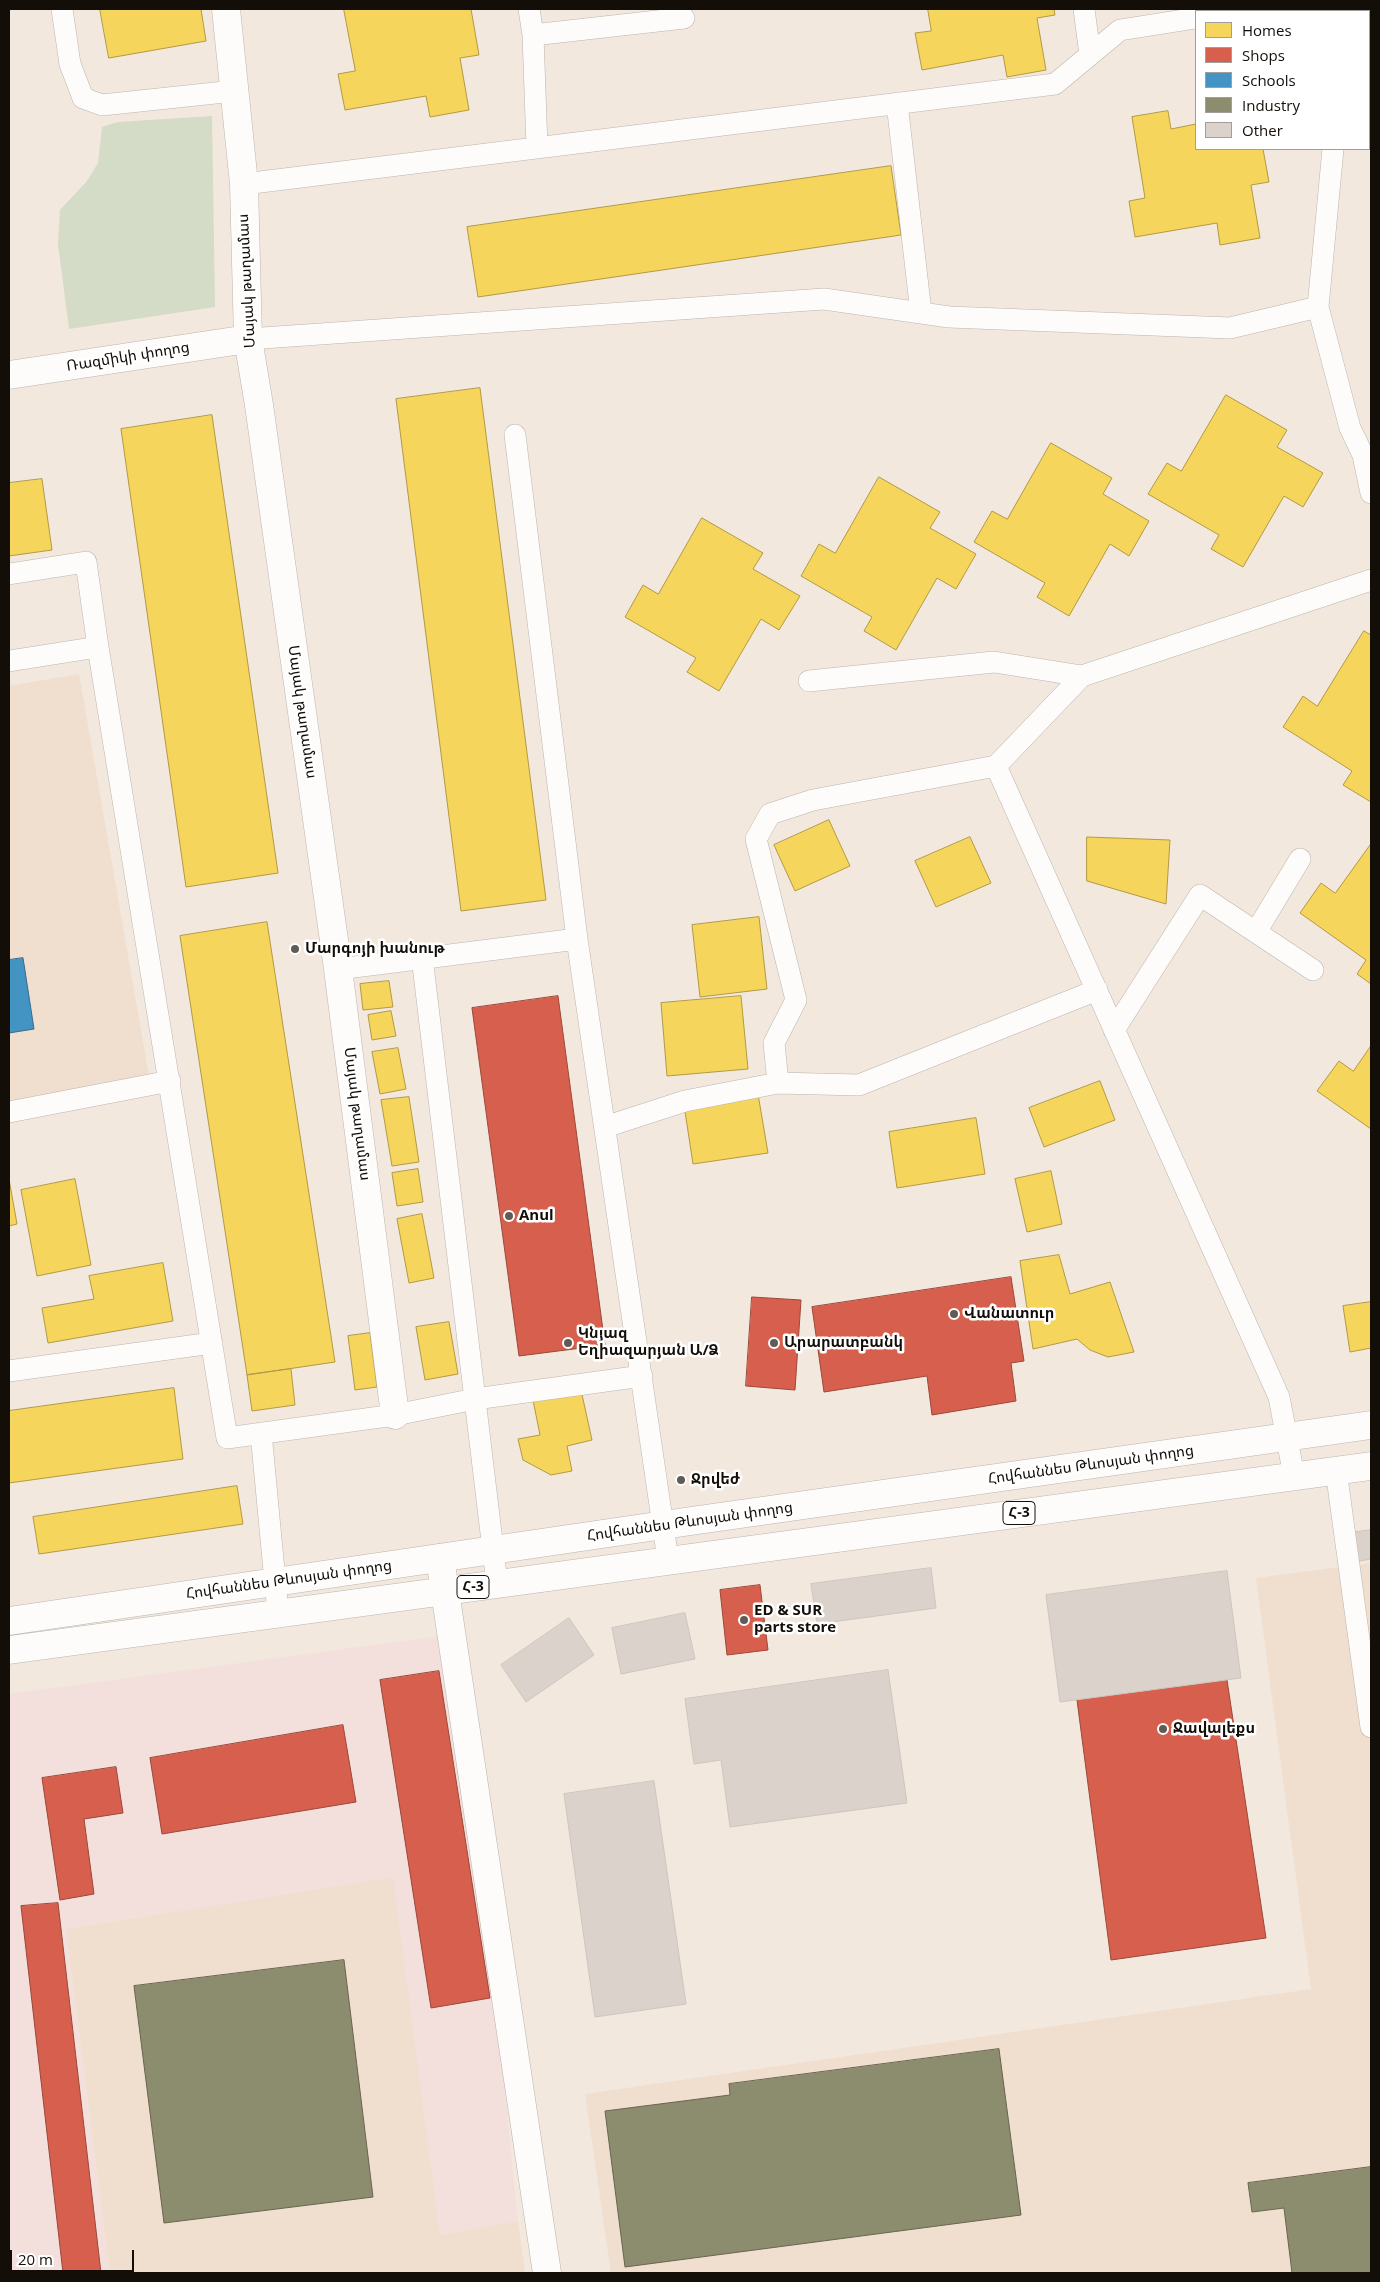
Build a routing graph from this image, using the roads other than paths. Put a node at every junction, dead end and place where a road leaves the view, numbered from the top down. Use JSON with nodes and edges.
{"nodes":[{"id":1,"x":62,"y":9,"type":"edge"},
{"id":2,"x":226,"y":9,"type":"edge"},
{"id":3,"x":529,"y":9,"type":"edge"},
{"id":4,"x":1084,"y":9,"type":"edge"},
{"id":5,"x":684,"y":18,"type":"dead end"},
{"id":6,"x":1195,"y":18,"type":"edge"},
{"id":7,"x":533,"y":35,"type":"junction"},
{"id":8,"x":1090,"y":55,"type":"junction"},
{"id":9,"x":234,"y":91,"type":"junction"},
{"id":10,"x":897,"y":103,"type":"junction"},
{"id":11,"x":537,"y":148,"type":"junction"},
{"id":12,"x":1333,"y":150,"type":"edge"},
{"id":13,"x":244,"y":184,"type":"junction"},
{"id":14,"x":1318,"y":308,"type":"junction"},
{"id":15,"x":921,"y":313,"type":"junction"},
{"id":16,"x":248,"y":339,"type":"junction"},
{"id":17,"x":9,"y":375,"type":"edge"},
{"id":18,"x":516,"y":435,"type":"dead end"},
{"id":19,"x":1371,"y":493,"type":"edge"},
{"id":20,"x":9,"y":574,"type":"edge"},
{"id":21,"x":1371,"y":580,"type":"edge"},
{"id":22,"x":98,"y":647,"type":"junction"},
{"id":23,"x":9,"y":660,"type":"edge"},
{"id":24,"x":1082,"y":676,"type":"junction"},
{"id":25,"x":809,"y":681,"type":"dead end"},
{"id":26,"x":996,"y":766,"type":"junction"},
{"id":27,"x":1300,"y":859,"type":"dead end"},
{"id":28,"x":1256,"y":932,"type":"junction"},
{"id":29,"x":577,"y":939,"type":"junction"},
{"id":30,"x":422,"y":957,"type":"junction"},
{"id":31,"x":338,"y":969,"type":"junction"},
{"id":32,"x":1313,"y":970,"type":"dead end"},
{"id":33,"x":1097,"y":990,"type":"junction"},
{"id":34,"x":1114,"y":1030,"type":"junction"},
{"id":35,"x":170,"y":1081,"type":"junction"},
{"id":36,"x":778,"y":1083,"type":"junction"},
{"id":37,"x":9,"y":1112,"type":"edge"},
{"id":38,"x":605,"y":1127,"type":"junction"},
{"id":39,"x":212,"y":1343,"type":"junction"},
{"id":40,"x":9,"y":1371,"type":"edge"},
{"id":41,"x":642,"y":1376,"type":"junction"},
{"id":42,"x":475,"y":1399,"type":"junction"},
{"id":43,"x":395,"y":1415,"type":"junction"},
{"id":44,"x":1371,"y":1426,"type":"edge"},
{"id":45,"x":261,"y":1432,"type":"junction"},
{"id":46,"x":1287,"y":1437,"type":"junction"},
{"id":47,"x":1371,"y":1466,"type":"edge"},
{"id":48,"x":1336,"y":1470,"type":"junction"},
{"id":49,"x":1294,"y":1476,"type":"junction"},
{"id":50,"x":663,"y":1525,"type":"junction"},
{"id":51,"x":492,"y":1550,"type":"junction"},
{"id":52,"x":440,"y":1558,"type":"junction"},
{"id":53,"x":668,"y":1560,"type":"junction"},
{"id":54,"x":276,"y":1581,"type":"junction"},
{"id":55,"x":497,"y":1584,"type":"junction"},
{"id":56,"x":444,"y":1590,"type":"junction"},
{"id":57,"x":278,"y":1613,"type":"junction"},
{"id":58,"x":9,"y":1621,"type":"edge"},
{"id":59,"x":9,"y":1650,"type":"edge"},
{"id":60,"x":1371,"y":1727,"type":"edge"},
{"id":61,"x":547,"y":2273,"type":"edge"}],
"edges":[{"from":1,"to":9,"type":"lane"},
{"from":2,"to":9,"type":"main road","name":"Մայակ թաղամաս"},
{"from":3,"to":7,"type":"lane"},
{"from":4,"to":8,"type":"lane"},
{"from":5,"to":7,"type":"lane"},
{"from":6,"to":8,"type":"lane"},
{"from":7,"to":11,"type":"lane"},
{"from":8,"to":10,"type":"lane"},
{"from":9,"to":13,"type":"main road","name":"Մայակ թաղամաս"},
{"from":10,"to":11,"type":"lane"},
{"from":10,"to":15,"type":"lane"},
{"from":11,"to":13,"type":"lane"},
{"from":12,"to":14,"type":"lane"},
{"from":13,"to":16,"type":"main road","name":"Մայակ թաղամաս"},
{"from":14,"to":15,"type":"lane"},
{"from":14,"to":19,"type":"lane"},
{"from":15,"to":16,"type":"lane"},
{"from":16,"to":17,"type":"main road","name":"Ռազմիկի փողոց"},
{"from":16,"to":31,"type":"main road","name":"Մայակ թաղամաս"},
{"from":18,"to":29,"type":"lane"},
{"from":20,"to":22,"type":"lane"},
{"from":21,"to":24,"type":"lane"},
{"from":22,"to":23,"type":"lane"},
{"from":22,"to":35,"type":"lane"},
{"from":24,"to":25,"type":"lane"},
{"from":24,"to":26,"type":"lane"},
{"from":26,"to":33,"type":"lane"},
{"from":26,"to":36,"type":"lane"},
{"from":27,"to":28,"type":"lane"},
{"from":28,"to":32,"type":"lane"},
{"from":28,"to":34,"type":"lane"},
{"from":29,"to":30,"type":"lane"},
{"from":29,"to":38,"type":"lane"},
{"from":30,"to":31,"type":"lane"},
{"from":30,"to":42,"type":"lane"},
{"from":31,"to":43,"type":"main road","name":"Մայակ թաղամաս"},
{"from":33,"to":34,"type":"lane"},
{"from":33,"to":36,"type":"lane"},
{"from":34,"to":46,"type":"lane"},
{"from":35,"to":37,"type":"lane"},
{"from":35,"to":39,"type":"lane"},
{"from":36,"to":38,"type":"lane"},
{"from":38,"to":41,"type":"lane"},
{"from":39,"to":40,"type":"lane"},
{"from":39,"to":45,"type":"lane"},
{"from":41,"to":42,"type":"lane"},
{"from":41,"to":50,"type":"lane"},
{"from":42,"to":43,"type":"lane"},
{"from":42,"to":51,"type":"lane"},
{"from":43,"to":45,"type":"lane"},
{"from":44,"to":46,"type":"main road","name":"Հովհաննես Թևոսյան փողոց","number":"Հ-3"},
{"from":45,"to":54,"type":"lane"},
{"from":46,"to":49,"type":"lane"},
{"from":46,"to":50,"type":"main road","name":"Հովհաննես Թևոսյան փողոց","number":"Հ-3"},
{"from":47,"to":48,"type":"main road","name":"Հովհաննես Թևոսյան փողոց","number":"Հ-3"},
{"from":48,"to":49,"type":"main road","name":"Հովհաննես Թևոսյան փողոց","number":"Հ-3"},
{"from":48,"to":60,"type":"lane"},
{"from":49,"to":53,"type":"main road","name":"Հովհաննես Թևոսյան փողոց","number":"Հ-3"},
{"from":50,"to":51,"type":"main road","name":"Հովհաննես Թևոսյան փողոց","number":"Հ-3"},
{"from":50,"to":53,"type":"lane"},
{"from":51,"to":52,"type":"main road","name":"Հովհաննես Թևոսյան փողոց","number":"Հ-3"},
{"from":51,"to":55,"type":"lane"},
{"from":52,"to":54,"type":"main road","name":"Հովհաննես Թևոսյան փողոց","number":"Հ-3"},
{"from":52,"to":56,"type":"main road"},
{"from":53,"to":55,"type":"main road","name":"Հովհաննես Թևոսյան փողոց","number":"Հ-3"},
{"from":54,"to":57,"type":"lane"},
{"from":54,"to":58,"type":"main road","name":"Հովհաննես Թևոսյան փողոց","number":"Հ-3"},
{"from":55,"to":56,"type":"main road","name":"Հովհաննես Թևոսյան փողոց","number":"Հ-3"},
{"from":56,"to":57,"type":"main road","name":"Հովհաննես Թևոսյան փողոց","number":"Հ-3"},
{"from":56,"to":61,"type":"main road"},
{"from":57,"to":59,"type":"main road","name":"Հովհաննես Թևոսյան փողոց","number":"Հ-3"}]}
